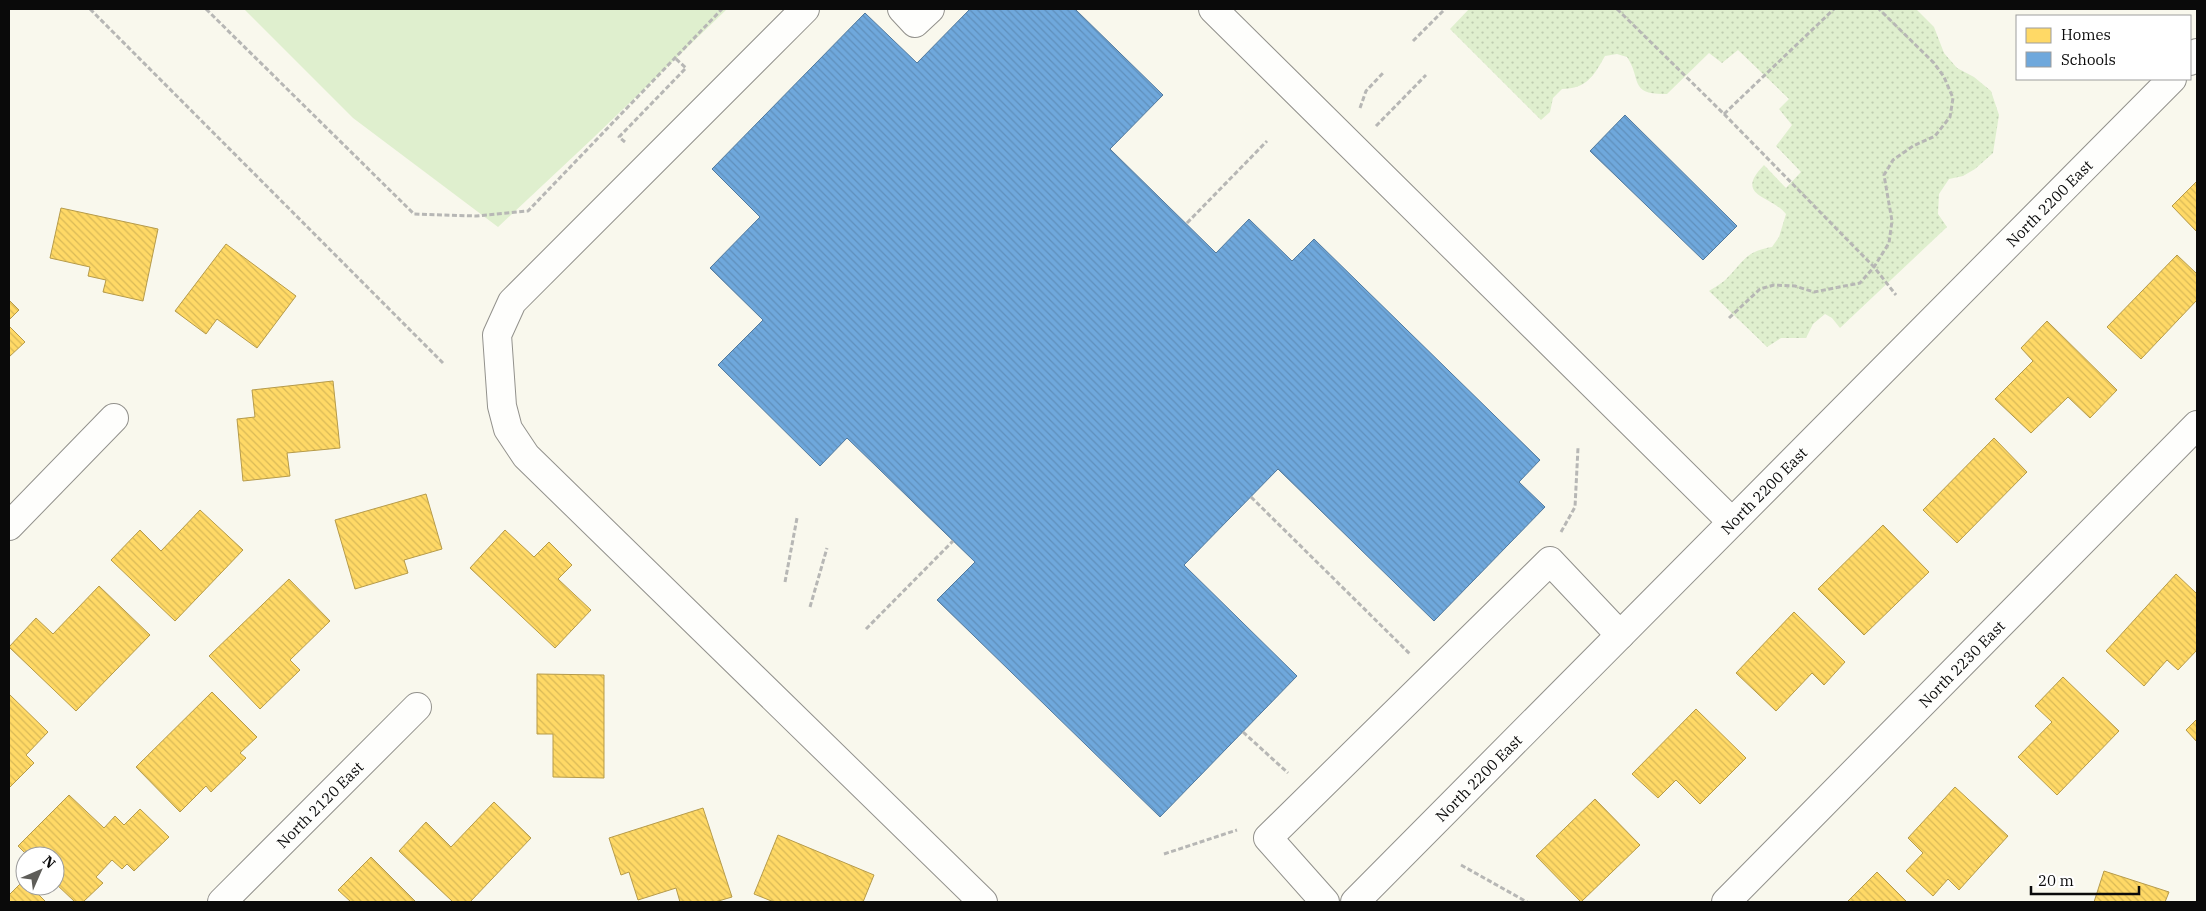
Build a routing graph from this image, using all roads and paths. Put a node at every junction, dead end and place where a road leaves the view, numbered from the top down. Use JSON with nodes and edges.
{"nodes":[{"id":1,"x":90,"y":9,"type":"edge"},
{"id":2,"x":206,"y":9,"type":"edge"},
{"id":3,"x":722,"y":9,"type":"edge"},
{"id":4,"x":804,"y":9,"type":"edge"},
{"id":5,"x":902,"y":9,"type":"edge"},
{"id":6,"x":930,"y":9,"type":"edge"},
{"id":7,"x":1213,"y":9,"type":"edge"},
{"id":8,"x":1445,"y":9,"type":"edge"},
{"id":9,"x":1617,"y":9,"type":"edge"},
{"id":10,"x":1834,"y":9,"type":"edge"},
{"id":11,"x":1879,"y":9,"type":"edge"},
{"id":12,"x":1413,"y":41,"type":"dead end"},
{"id":13,"x":675,"y":58,"type":"junction"},
{"id":14,"x":1383,"y":73,"type":"dead end"},
{"id":15,"x":1426,"y":75,"type":"dead end"},
{"id":16,"x":2171,"y":80,"type":"edge"},
{"id":17,"x":1359,"y":109,"type":"dead end"},
{"id":18,"x":1724,"y":114,"type":"junction"},
{"id":19,"x":632,"y":136,"type":"dead end"},
{"id":20,"x":1268,"y":141,"type":"dead end"},
{"id":21,"x":1354,"y":148,"type":"junction"},
{"id":22,"x":1187,"y":223,"type":"dead end"},
{"id":23,"x":1874,"y":268,"type":"junction"},
{"id":24,"x":1896,"y":295,"type":"dead end"},
{"id":25,"x":1729,"y":318,"type":"dead end"},
{"id":26,"x":443,"y":363,"type":"dead end"},
{"id":27,"x":114,"y":418,"type":"dead end"},
{"id":28,"x":2197,"y":425,"type":"edge"},
{"id":29,"x":1578,"y":448,"type":"dead end"},
{"id":30,"x":1251,"y":497,"type":"dead end"},
{"id":31,"x":797,"y":518,"type":"dead end"},
{"id":32,"x":1732,"y":522,"type":"junction"},
{"id":33,"x":9,"y":526,"type":"edge"},
{"id":34,"x":1559,"y":535,"type":"dead end"},
{"id":35,"x":953,"y":541,"type":"dead end"},
{"id":36,"x":827,"y":548,"type":"dead end"},
{"id":37,"x":786,"y":582,"type":"dead end"},
{"id":38,"x":810,"y":607,"type":"dead end"},
{"id":39,"x":866,"y":629,"type":"dead end"},
{"id":40,"x":1620,"y":635,"type":"junction"},
{"id":41,"x":1410,"y":655,"type":"dead end"},
{"id":42,"x":417,"y":707,"type":"dead end"},
{"id":43,"x":1243,"y":732,"type":"dead end"},
{"id":44,"x":1290,"y":775,"type":"dead end"},
{"id":45,"x":1242,"y":829,"type":"dead end"},
{"id":46,"x":1164,"y":854,"type":"dead end"},
{"id":47,"x":1461,"y":865,"type":"dead end"},
{"id":48,"x":222,"y":902,"type":"edge"},
{"id":49,"x":983,"y":902,"type":"edge"},
{"id":50,"x":1325,"y":902,"type":"edge"},
{"id":51,"x":1355,"y":902,"type":"edge"},
{"id":52,"x":1527,"y":902,"type":"edge"},
{"id":53,"x":1726,"y":902,"type":"edge"}],
"edges":[{"from":1,"to":26,"type":"path"},
{"from":2,"to":13,"type":"path"},
{"from":3,"to":13,"type":"path"},
{"from":4,"to":49,"type":"street"},
{"from":5,"to":6,"type":"street"},
{"from":7,"to":21,"type":"street"},
{"from":8,"to":12,"type":"path"},
{"from":9,"to":18,"type":"path"},
{"from":10,"to":18,"type":"path"},
{"from":11,"to":23,"type":"path"},
{"from":13,"to":19,"type":"path"},
{"from":14,"to":17,"type":"path"},
{"from":15,"to":21,"type":"path"},
{"from":16,"to":32,"type":"street","name":"North 2200 East"},
{"from":18,"to":23,"type":"path"},
{"from":20,"to":22,"type":"path"},
{"from":21,"to":32,"type":"street"},
{"from":23,"to":24,"type":"path"},
{"from":23,"to":25,"type":"path"},
{"from":27,"to":33,"type":"street"},
{"from":28,"to":53,"type":"street","name":"North 2230 East"},
{"from":29,"to":34,"type":"path"},
{"from":30,"to":41,"type":"path"},
{"from":31,"to":37,"type":"path"},
{"from":32,"to":40,"type":"street","name":"North 2200 East"},
{"from":35,"to":39,"type":"path"},
{"from":36,"to":38,"type":"path"},
{"from":40,"to":50,"type":"street"},
{"from":40,"to":51,"type":"street","name":"North 2200 East"},
{"from":42,"to":48,"type":"street","name":"North 2120 East"},
{"from":43,"to":44,"type":"path"},
{"from":45,"to":46,"type":"path"},
{"from":47,"to":52,"type":"path"}]}
